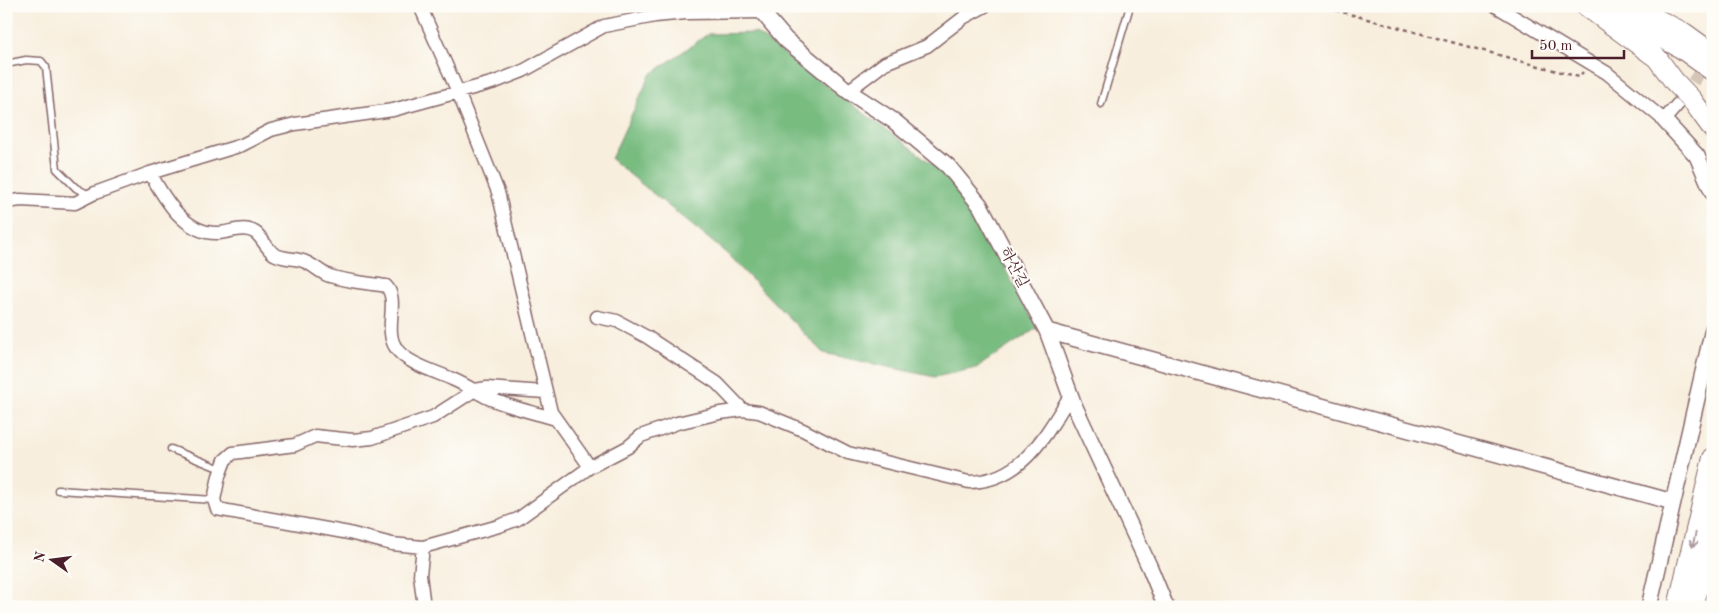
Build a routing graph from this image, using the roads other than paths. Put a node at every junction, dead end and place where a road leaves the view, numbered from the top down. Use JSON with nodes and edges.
{"nodes":[{"id":1,"x":420,"y":6,"type":"edge"},
{"id":2,"x":985,"y":6,"type":"edge"},
{"id":3,"x":1130,"y":6,"type":"edge"},
{"id":4,"x":1496,"y":6,"type":"edge"},
{"id":5,"x":1586,"y":6,"type":"edge"},
{"id":6,"x":1605,"y":6,"type":"edge"},
{"id":7,"x":1631,"y":6,"type":"edge"},
{"id":8,"x":759,"y":9,"type":"edge"},
{"id":9,"x":1713,"y":54,"type":"edge"},
{"id":10,"x":6,"y":64,"type":"edge"},
{"id":11,"x":1713,"y":71,"type":"edge"},
{"id":12,"x":848,"y":91,"type":"junction"},
{"id":13,"x":458,"y":92,"type":"junction"},
{"id":14,"x":1685,"y":102,"type":"junction"},
{"id":15,"x":1101,"y":104,"type":"dead end"},
{"id":16,"x":1664,"y":120,"type":"junction"},
{"id":17,"x":1713,"y":129,"type":"edge"},
{"id":18,"x":1708,"y":166,"type":"edge"},
{"id":19,"x":150,"y":173,"type":"junction"},
{"id":20,"x":1713,"y":193,"type":"edge"},
{"id":21,"x":90,"y":195,"type":"junction"},
{"id":22,"x":6,"y":202,"type":"edge"},
{"id":23,"x":597,"y":316,"type":"dead end"},
{"id":24,"x":1713,"y":329,"type":"edge"},
{"id":25,"x":1047,"y":331,"type":"junction"},
{"id":26,"x":474,"y":390,"type":"junction"},
{"id":27,"x":545,"y":392,"type":"junction"},
{"id":28,"x":1070,"y":396,"type":"junction"},
{"id":29,"x":744,"y":410,"type":"junction"},
{"id":30,"x":556,"y":419,"type":"junction"},
{"id":31,"x":171,"y":449,"type":"dead end"},
{"id":32,"x":1713,"y":458,"type":"edge"},
{"id":33,"x":590,"y":467,"type":"junction"},
{"id":34,"x":221,"y":469,"type":"junction"},
{"id":35,"x":58,"y":490,"type":"dead end"},
{"id":36,"x":214,"y":500,"type":"junction"},
{"id":37,"x":1674,"y":502,"type":"junction"},
{"id":38,"x":1713,"y":528,"type":"edge"},
{"id":39,"x":423,"y":548,"type":"junction"},
{"id":40,"x":1713,"y":586,"type":"edge"},
{"id":41,"x":424,"y":607,"type":"edge"},
{"id":42,"x":1166,"y":607,"type":"edge"},
{"id":43,"x":1649,"y":607,"type":"edge"},
{"id":44,"x":1678,"y":607,"type":"edge"},
{"id":45,"x":1693,"y":607,"type":"edge"},
{"id":46,"x":1707,"y":607,"type":"edge"}],
"edges":[{"from":1,"to":13,"type":"street"},
{"from":2,"to":12,"type":"street"},
{"from":3,"to":15,"type":"lane"},
{"from":4,"to":16,"type":"street"},
{"from":5,"to":14,"type":"highway","bridge":true},
{"from":6,"to":11,"type":"highway"},
{"from":7,"to":9,"type":"highway"},
{"from":8,"to":12,"type":"street","name":"하산길"},
{"from":8,"to":13,"type":"street"},
{"from":10,"to":21,"type":"lane"},
{"from":12,"to":25,"type":"street","name":"하산길"},
{"from":13,"to":19,"type":"street"},
{"from":13,"to":27,"type":"street"},
{"from":14,"to":16,"type":"street"},
{"from":14,"to":17,"type":"highway"},
{"from":16,"to":18,"type":"street"},
{"from":18,"to":20,"type":"street"},
{"from":19,"to":21,"type":"street"},
{"from":19,"to":26,"type":"street"},
{"from":21,"to":22,"type":"street"},
{"from":23,"to":29,"type":"street"},
{"from":24,"to":37,"type":"street"},
{"from":25,"to":28,"type":"street","name":"하산길"},
{"from":25,"to":37,"type":"street"},
{"from":26,"to":27,"type":"street"},
{"from":26,"to":30,"type":"street"},
{"from":26,"to":34,"type":"street"},
{"from":27,"to":30,"type":"street"},
{"from":28,"to":29,"type":"street"},
{"from":28,"to":42,"type":"street","name":"하산길"},
{"from":29,"to":33,"type":"street"},
{"from":30,"to":33,"type":"street"},
{"from":31,"to":34,"type":"lane"},
{"from":32,"to":44,"type":"highway","one_way":true},
{"from":33,"to":39,"type":"street"},
{"from":34,"to":36,"type":"street"},
{"from":35,"to":36,"type":"lane"},
{"from":36,"to":39,"type":"street"},
{"from":37,"to":43,"type":"street"},
{"from":38,"to":45,"type":"highway"},
{"from":39,"to":41,"type":"street"},
{"from":40,"to":46,"type":"highway"}]}
